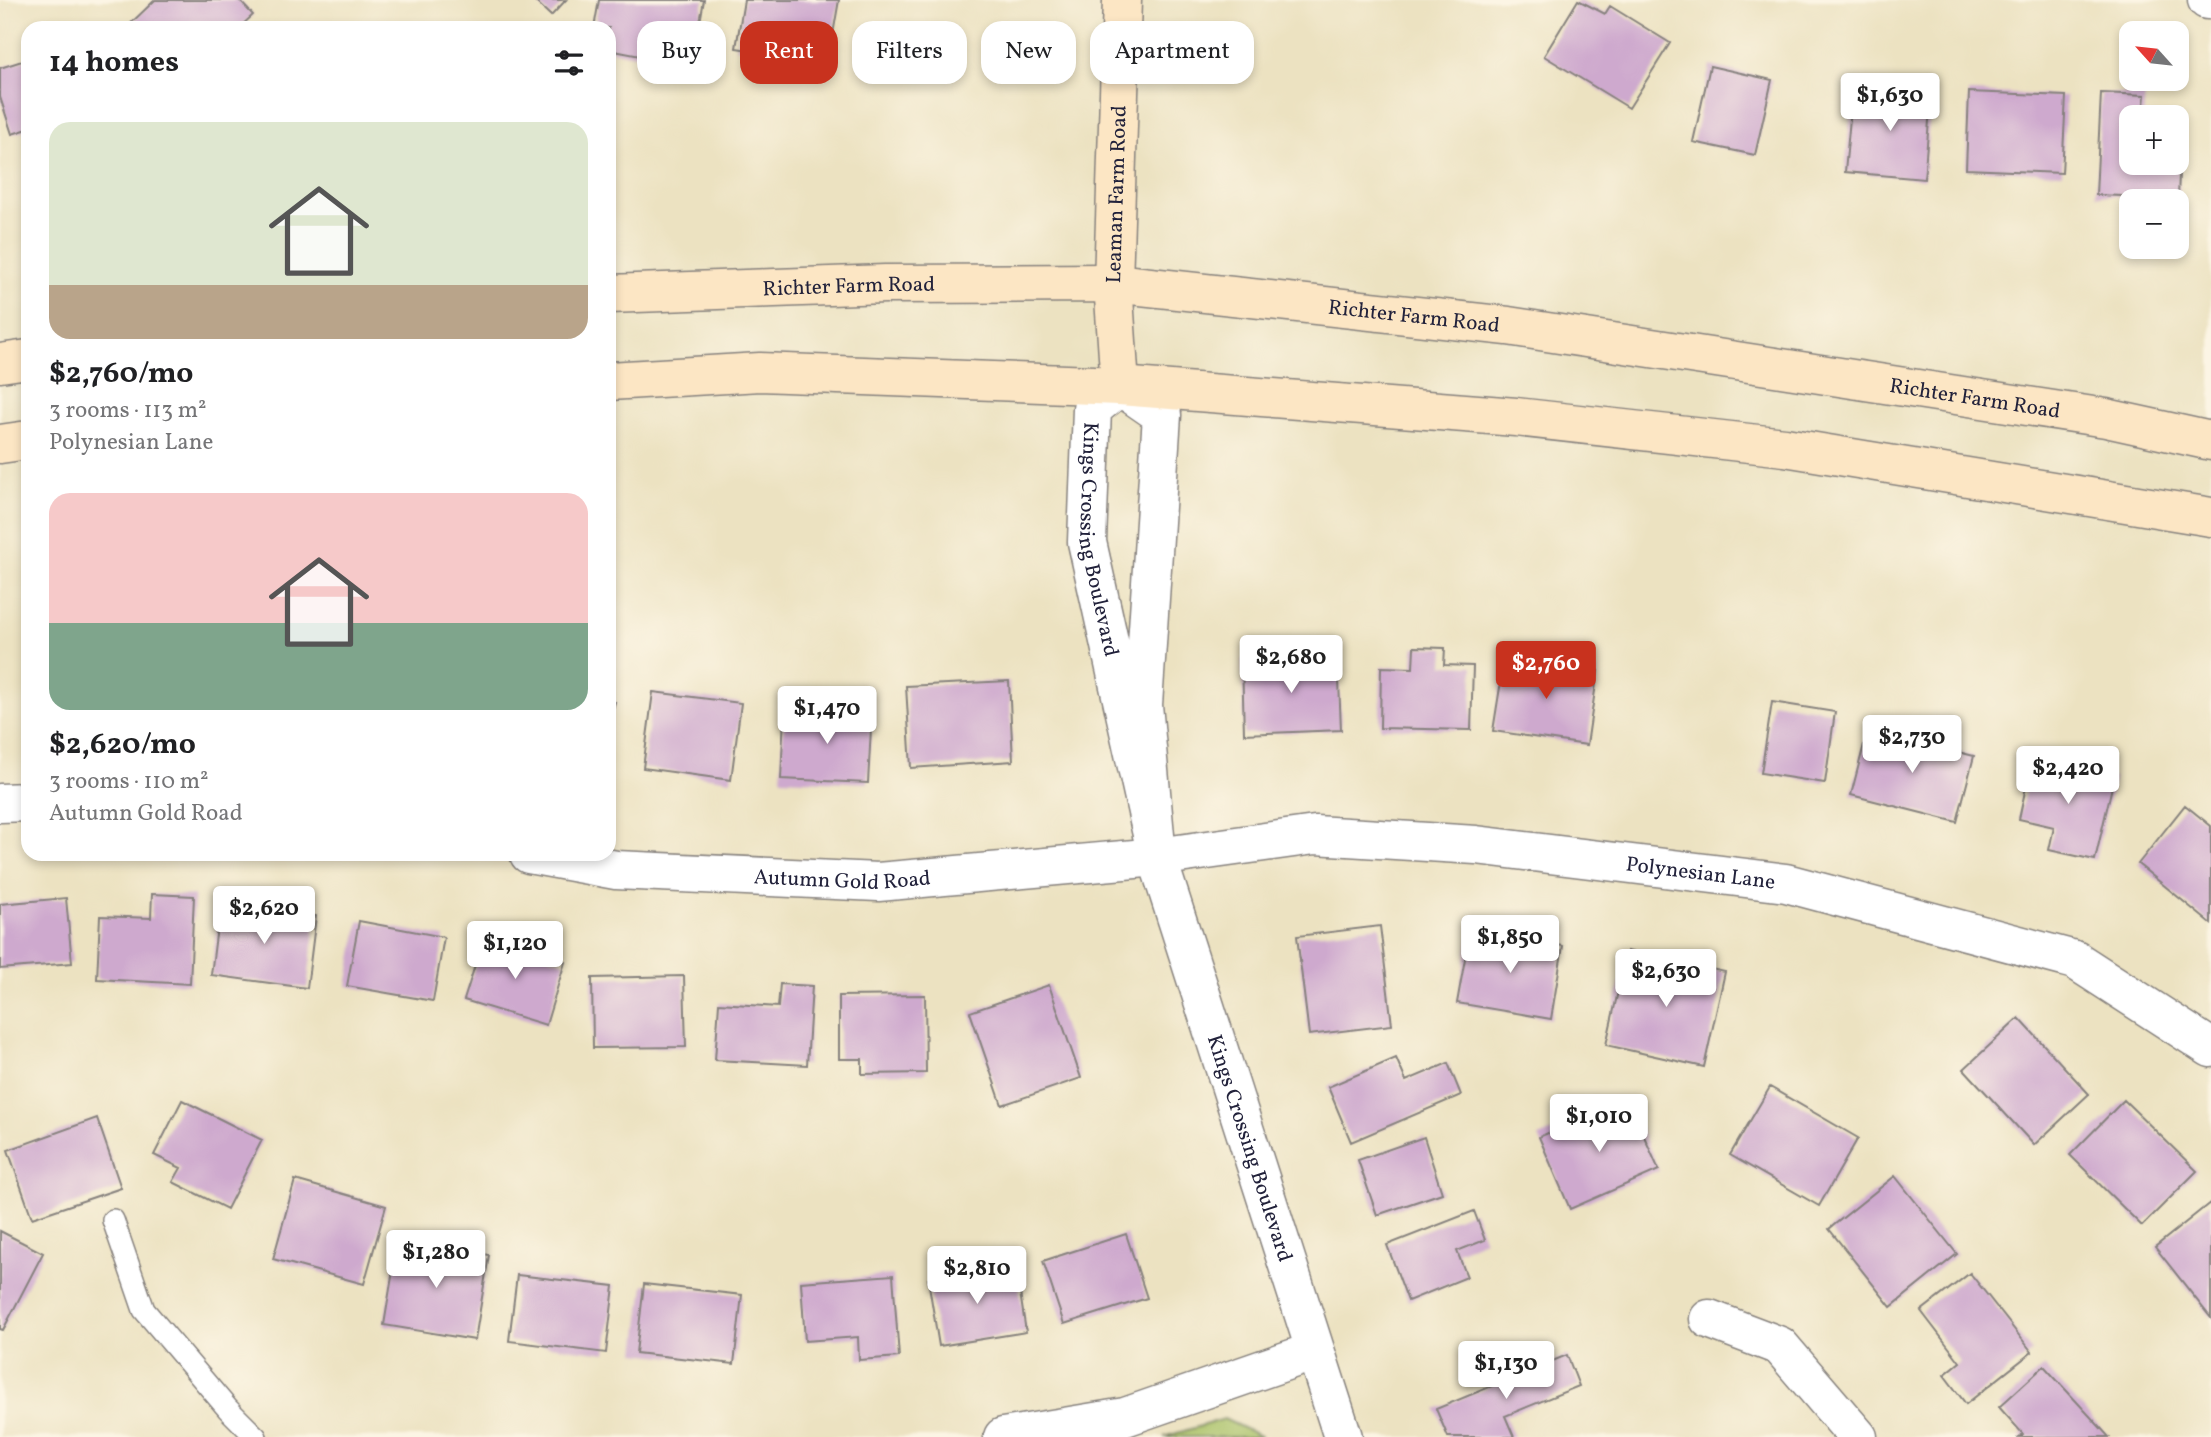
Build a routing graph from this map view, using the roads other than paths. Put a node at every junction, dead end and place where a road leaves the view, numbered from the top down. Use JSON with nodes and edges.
{"nodes":[{"id":1,"x":1122,"y":0,"type":"edge"},
{"id":2,"x":1113,"y":283,"type":"junction"},
{"id":3,"x":616,"y":294,"type":"edge"},
{"id":4,"x":21,"y":360,"type":"edge"},
{"id":5,"x":0,"y":363,"type":"edge"},
{"id":6,"x":616,"y":381,"type":"edge"},
{"id":7,"x":1120,"y":386,"type":"junction"},
{"id":8,"x":21,"y":441,"type":"edge"},
{"id":9,"x":2211,"y":441,"type":"edge"},
{"id":10,"x":0,"y":444,"type":"edge"},
{"id":11,"x":2211,"y":517,"type":"edge"},
{"id":12,"x":21,"y":802,"type":"edge"},
{"id":13,"x":0,"y":803,"type":"edge"},
{"id":14,"x":1157,"y":857,"type":"junction"},
{"id":15,"x":567,"y":861,"type":"edge"},
{"id":16,"x":2211,"y":1048,"type":"edge"},
{"id":17,"x":113,"y":1220,"type":"dead end"},
{"id":18,"x":1709,"y":1319,"type":"dead end"},
{"id":19,"x":1315,"y":1351,"type":"junction"},
{"id":20,"x":256,"y":1437,"type":"edge"},
{"id":21,"x":1003,"y":1437,"type":"edge"},
{"id":22,"x":1343,"y":1437,"type":"edge"},
{"id":23,"x":1858,"y":1437,"type":"edge"}],
"edges":[{"from":1,"to":2,"type":"main road","name":"Leaman Farm Road"},
{"from":2,"to":3,"type":"main road","name":"Richter Farm Road"},
{"from":2,"to":7,"type":"main road","name":"Leaman Farm Road"},
{"from":2,"to":9,"type":"main road","name":"Richter Farm Road"},
{"from":4,"to":5,"type":"main road"},
{"from":6,"to":7,"type":"main road"},
{"from":7,"to":11,"type":"main road"},
{"from":7,"to":14,"type":"street","name":"Kings Crossing Boulevard"},
{"from":7,"to":14,"type":"street","name":"Kings Crossing Boulevard"},
{"from":8,"to":10,"type":"main road"},
{"from":12,"to":13,"type":"street"},
{"from":14,"to":15,"type":"street","name":"Autumn Gold Road"},
{"from":14,"to":16,"type":"street","name":"Polynesian Lane"},
{"from":14,"to":19,"type":"street","name":"Kings Crossing Boulevard"},
{"from":17,"to":20,"type":"lane"},
{"from":18,"to":23,"type":"street"},
{"from":19,"to":21,"type":"street"},
{"from":19,"to":22,"type":"street","name":"Kings Crossing Boulevard"}]}
